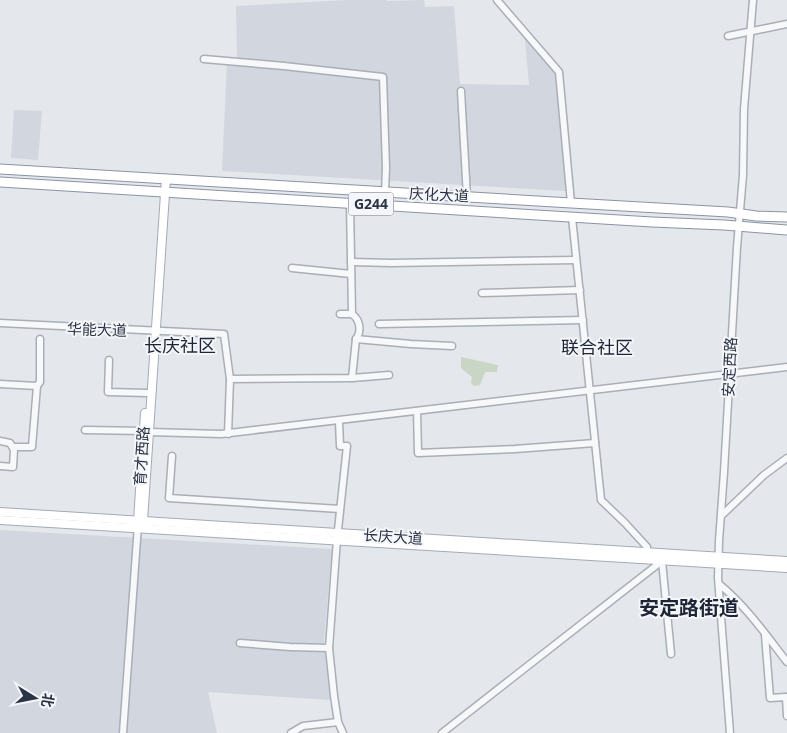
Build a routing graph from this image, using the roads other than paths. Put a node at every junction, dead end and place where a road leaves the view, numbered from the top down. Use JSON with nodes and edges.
{"nodes":[{"id":1,"x":498,"y":0,"type":"edge"},
{"id":2,"x":754,"y":0,"type":"edge"},
{"id":3,"x":787,"y":24,"type":"edge"},
{"id":4,"x":752,"y":31,"type":"junction"},
{"id":5,"x":728,"y":36,"type":"dead end"},
{"id":6,"x":204,"y":59,"type":"dead end"},
{"id":7,"x":460,"y":91,"type":"dead end"},
{"id":8,"x":0,"y":169,"type":"edge"},
{"id":9,"x":163,"y":179,"type":"junction"},
{"id":10,"x":0,"y":182,"type":"edge"},
{"id":11,"x":358,"y":190,"type":"junction"},
{"id":12,"x":162,"y":192,"type":"junction"},
{"id":13,"x":385,"y":192,"type":"junction"},
{"id":14,"x":467,"y":197,"type":"junction"},
{"id":15,"x":350,"y":203,"type":"junction"},
{"id":16,"x":570,"y":203,"type":"junction"},
{"id":17,"x":741,"y":214,"type":"junction"},
{"id":18,"x":572,"y":217,"type":"junction"},
{"id":19,"x":787,"y":217,"type":"edge"},
{"id":20,"x":740,"y":226,"type":"junction"},
{"id":21,"x":787,"y":230,"type":"edge"},
{"id":22,"x":576,"y":260,"type":"junction"},
{"id":23,"x":351,"y":262,"type":"junction"},
{"id":24,"x":292,"y":268,"type":"dead end"},
{"id":25,"x":351,"y":274,"type":"junction"},
{"id":26,"x":580,"y":290,"type":"junction"},
{"id":27,"x":482,"y":293,"type":"dead end"},
{"id":28,"x":340,"y":314,"type":"dead end"},
{"id":29,"x":352,"y":314,"type":"junction"},
{"id":30,"x":582,"y":320,"type":"junction"},
{"id":31,"x":0,"y":324,"type":"edge"},
{"id":32,"x":379,"y":324,"type":"dead end"},
{"id":33,"x":153,"y":331,"type":"junction"},
{"id":34,"x":40,"y":339,"type":"dead end"},
{"id":35,"x":356,"y":339,"type":"junction"},
{"id":36,"x":452,"y":346,"type":"dead end"},
{"id":37,"x":109,"y":360,"type":"dead end"},
{"id":38,"x":787,"y":367,"type":"edge"},
{"id":39,"x":731,"y":374,"type":"junction"},
{"id":40,"x":389,"y":375,"type":"dead end"},
{"id":41,"x":352,"y":378,"type":"junction"},
{"id":42,"x":230,"y":379,"type":"junction"},
{"id":43,"x":0,"y":384,"type":"edge"},
{"id":44,"x":37,"y":386,"type":"junction"},
{"id":45,"x":590,"y":391,"type":"junction"},
{"id":46,"x":146,"y":393,"type":"junction"},
{"id":47,"x":417,"y":412,"type":"junction"},
{"id":48,"x":339,"y":421,"type":"junction"},
{"id":49,"x":85,"y":430,"type":"dead end"},
{"id":50,"x":147,"y":431,"type":"junction"},
{"id":51,"x":228,"y":434,"type":"junction"},
{"id":52,"x":0,"y":441,"type":"edge"},
{"id":53,"x":595,"y":443,"type":"junction"},
{"id":54,"x":14,"y":447,"type":"junction"},
{"id":55,"x":172,"y":456,"type":"dead end"},
{"id":56,"x":787,"y":458,"type":"edge"},
{"id":57,"x":0,"y":466,"type":"edge"},
{"id":58,"x":340,"y":509,"type":"junction"},
{"id":59,"x":0,"y":512,"type":"edge"},
{"id":60,"x":722,"y":514,"type":"junction"},
{"id":61,"x":0,"y":520,"type":"edge"},
{"id":62,"x":140,"y":525,"type":"junction"},
{"id":63,"x":338,"y":537,"type":"junction"},
{"id":64,"x":648,"y":553,"type":"junction"},
{"id":65,"x":662,"y":560,"type":"junction"},
{"id":66,"x":720,"y":561,"type":"junction"},
{"id":67,"x":787,"y":561,"type":"edge"},
{"id":68,"x":787,"y":568,"type":"edge"},
{"id":69,"x":720,"y":586,"type":"junction"},
{"id":70,"x":765,"y":634,"type":"junction"},
{"id":71,"x":240,"y":643,"type":"dead end"},
{"id":72,"x":328,"y":648,"type":"junction"},
{"id":73,"x":671,"y":654,"type":"dead end"},
{"id":74,"x":787,"y":662,"type":"edge"},
{"id":75,"x":787,"y":716,"type":"edge"},
{"id":76,"x":338,"y":722,"type":"junction"},
{"id":77,"x":125,"y":733,"type":"edge"},
{"id":78,"x":291,"y":733,"type":"edge"},
{"id":79,"x":343,"y":733,"type":"edge"},
{"id":80,"x":442,"y":733,"type":"edge"},
{"id":81,"x":731,"y":733,"type":"edge"}],
"edges":[{"from":1,"to":16,"type":"street"},
{"from":2,"to":4,"type":"street","name":"安定西路"},
{"from":3,"to":4,"type":"street"},
{"from":4,"to":5,"type":"street"},
{"from":4,"to":17,"type":"street","name":"安定西路"},
{"from":6,"to":13,"type":"street"},
{"from":7,"to":14,"type":"street"},
{"from":8,"to":9,"type":"highway","name":"庆化大道","number":"G244"},
{"from":9,"to":11,"type":"highway","name":"庆化大道","number":"G244"},
{"from":9,"to":12,"type":"main road","name":"育才西路"},
{"from":10,"to":12,"type":"highway","name":"庆化大道","number":"G244"},
{"from":11,"to":13,"type":"highway","name":"庆化大道","number":"G244"},
{"from":11,"to":15,"type":"street"},
{"from":12,"to":15,"type":"highway","name":"庆化大道","number":"G244"},
{"from":12,"to":33,"type":"main road","name":"育才西路"},
{"from":13,"to":14,"type":"highway","name":"庆化大道","number":"G244"},
{"from":14,"to":16,"type":"highway","name":"庆化大道","number":"G244"},
{"from":15,"to":18,"type":"highway","name":"庆化大道","number":"G244"},
{"from":15,"to":23,"type":"street"},
{"from":16,"to":17,"type":"highway","name":"庆化大道","number":"G244"},
{"from":17,"to":19,"type":"highway","name":"庆化大道","number":"G244"},
{"from":17,"to":20,"type":"street","name":"安定西路"},
{"from":18,"to":20,"type":"highway","name":"庆化大道","number":"G244"},
{"from":18,"to":22,"type":"street"},
{"from":20,"to":21,"type":"highway","name":"庆化大道","number":"G244"},
{"from":20,"to":39,"type":"street","name":"安定西路"},
{"from":22,"to":23,"type":"street"},
{"from":22,"to":26,"type":"street"},
{"from":23,"to":25,"type":"street"},
{"from":24,"to":25,"type":"street"},
{"from":25,"to":29,"type":"street"},
{"from":26,"to":27,"type":"street"},
{"from":26,"to":30,"type":"street"},
{"from":28,"to":29,"type":"street"},
{"from":29,"to":35,"type":"street"},
{"from":30,"to":32,"type":"street"},
{"from":30,"to":45,"type":"street"},
{"from":31,"to":33,"type":"street","name":"华能大道"},
{"from":33,"to":42,"type":"street","name":"华能大道"},
{"from":33,"to":46,"type":"main road","name":"育才西路"},
{"from":33,"to":50,"type":"main road","name":"育才西路"},
{"from":34,"to":44,"type":"street"},
{"from":35,"to":36,"type":"street"},
{"from":35,"to":41,"type":"street"},
{"from":37,"to":46,"type":"street"},
{"from":38,"to":39,"type":"street"},
{"from":39,"to":45,"type":"street"},
{"from":39,"to":60,"type":"street","name":"安定西路"},
{"from":40,"to":41,"type":"street"},
{"from":41,"to":42,"type":"street"},
{"from":42,"to":51,"type":"street"},
{"from":43,"to":44,"type":"street"},
{"from":44,"to":54,"type":"street"},
{"from":45,"to":47,"type":"street"},
{"from":45,"to":53,"type":"street"},
{"from":46,"to":50,"type":"main road","name":"育才西路"},
{"from":47,"to":48,"type":"street"},
{"from":47,"to":53,"type":"street"},
{"from":48,"to":51,"type":"street"},
{"from":48,"to":58,"type":"street"},
{"from":49,"to":50,"type":"street"},
{"from":50,"to":51,"type":"street"},
{"from":50,"to":62,"type":"main road","name":"育才西路"},
{"from":52,"to":54,"type":"street"},
{"from":53,"to":64,"type":"street"},
{"from":54,"to":57,"type":"street"},
{"from":55,"to":58,"type":"street"},
{"from":56,"to":60,"type":"street"},
{"from":58,"to":63,"type":"street"},
{"from":59,"to":62,"type":"main road","name":"长庆大道"},
{"from":60,"to":66,"type":"street","name":"安定西路"},
{"from":61,"to":62,"type":"main road","name":"长庆大道"},
{"from":62,"to":63,"type":"main road","name":"长庆大道"},
{"from":62,"to":77,"type":"street","name":"育才西路"},
{"from":63,"to":64,"type":"main road","name":"长庆大道"},
{"from":63,"to":65,"type":"main road","name":"长庆大道"},
{"from":63,"to":72,"type":"street"},
{"from":64,"to":66,"type":"main road","name":"长庆大道"},
{"from":65,"to":66,"type":"main road","name":"长庆大道"},
{"from":65,"to":73,"type":"street"},
{"from":65,"to":80,"type":"street"},
{"from":66,"to":67,"type":"main road","name":"长庆大道"},
{"from":66,"to":68,"type":"main road","name":"长庆大道"},
{"from":66,"to":69,"type":"street","name":"安定西路"},
{"from":69,"to":70,"type":"street"},
{"from":69,"to":81,"type":"street","name":"安定西路"},
{"from":70,"to":74,"type":"street"},
{"from":70,"to":75,"type":"street"},
{"from":71,"to":72,"type":"street"},
{"from":72,"to":76,"type":"street"},
{"from":76,"to":78,"type":"street"},
{"from":76,"to":79,"type":"street"}]}
